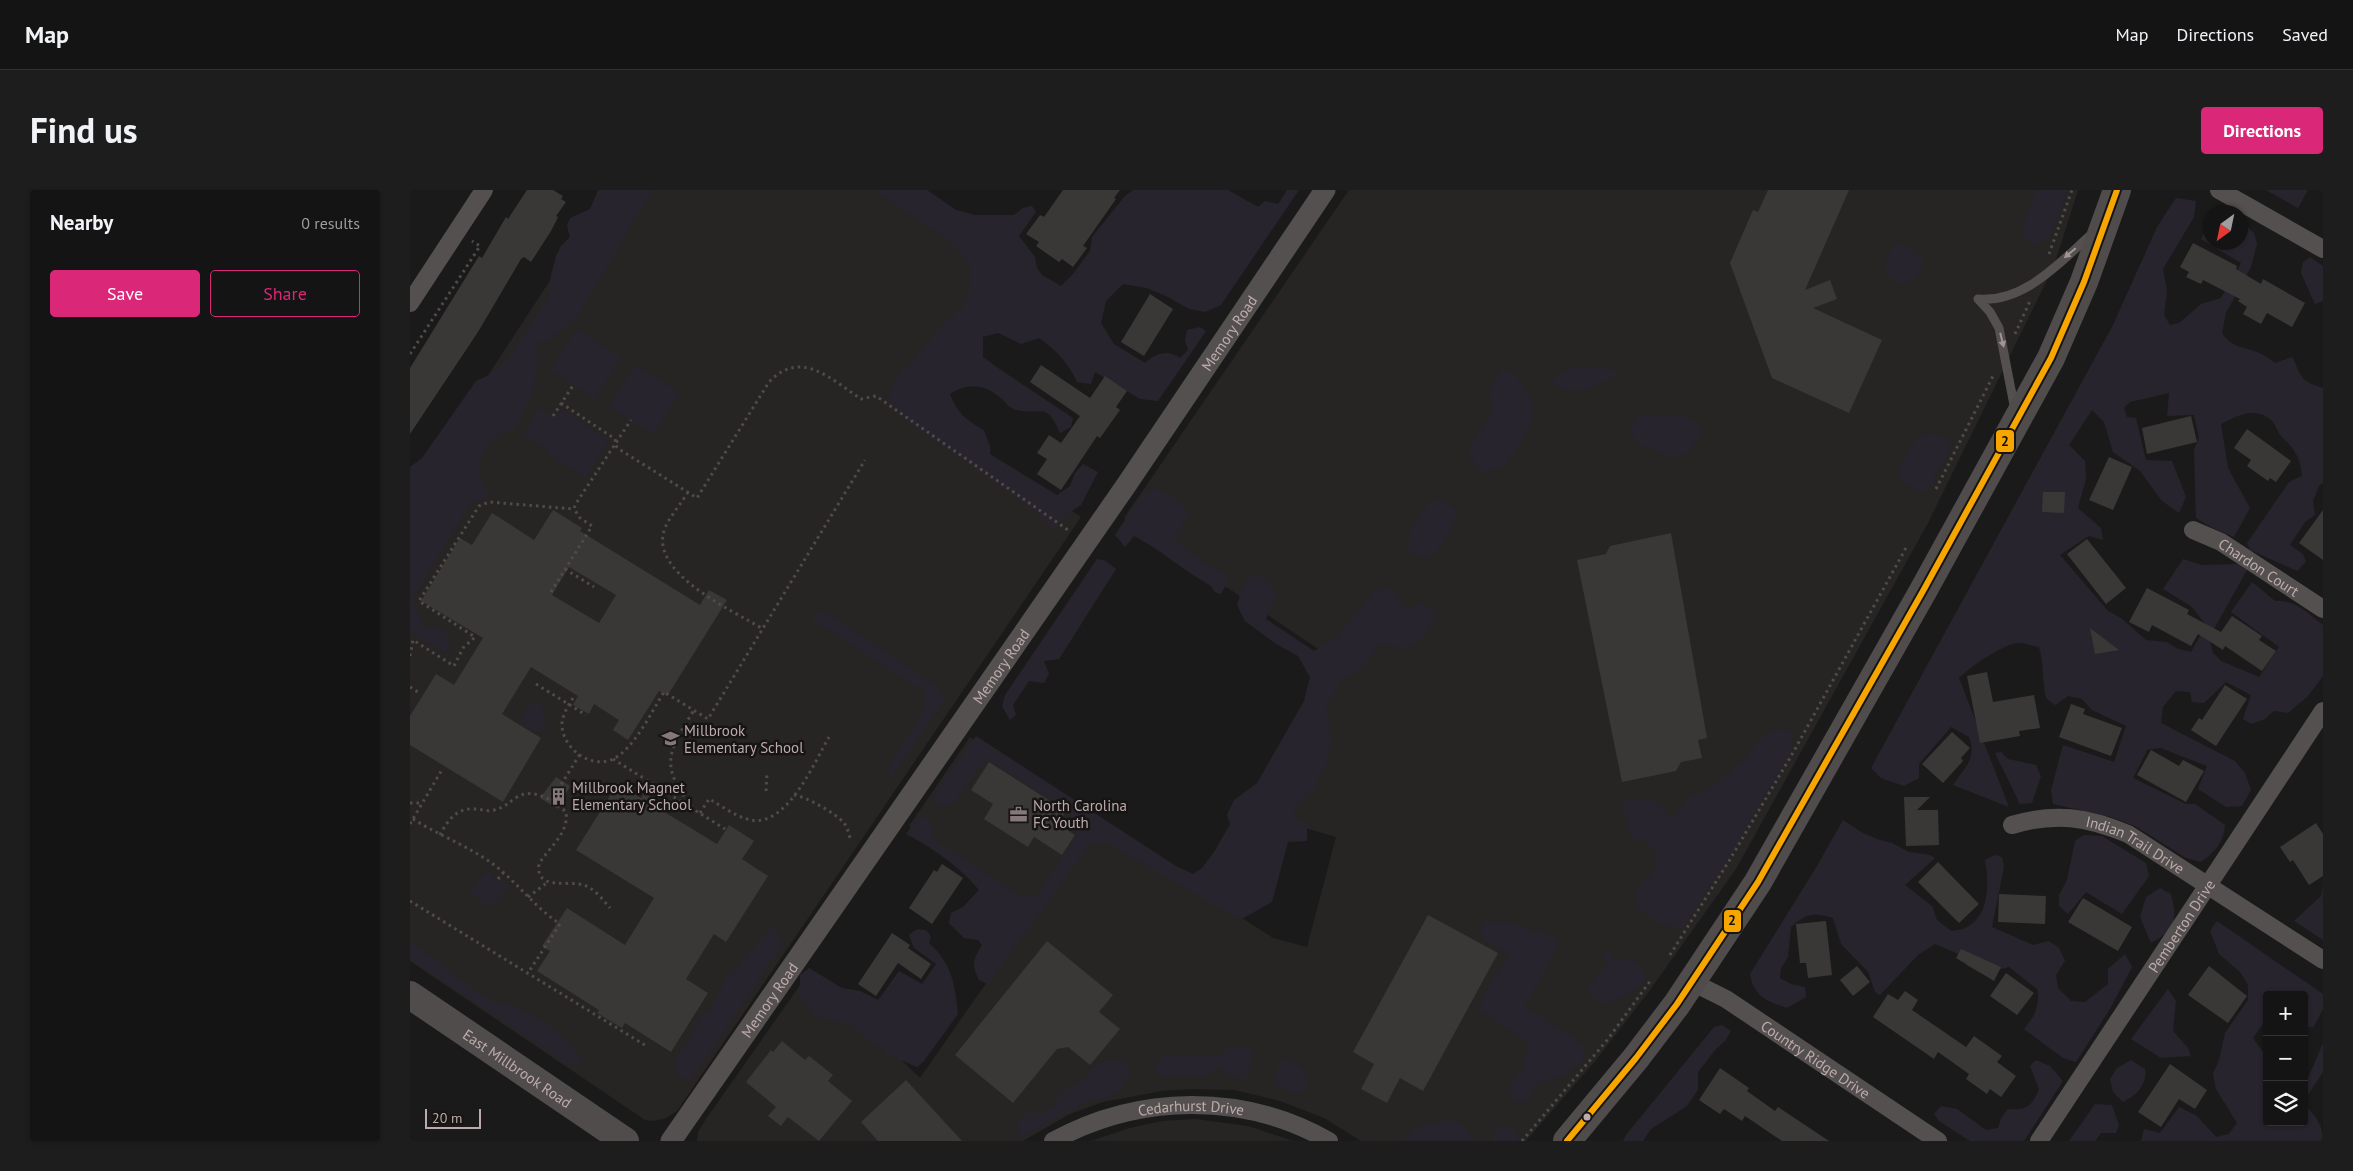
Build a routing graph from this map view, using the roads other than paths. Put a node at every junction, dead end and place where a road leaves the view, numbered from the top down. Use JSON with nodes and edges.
{"nodes":[{"id":1,"x":484,"y":190,"type":"edge"},
{"id":2,"x":1325,"y":190,"type":"edge"},
{"id":3,"x":2117,"y":190,"type":"edge"},
{"id":4,"x":2219,"y":190,"type":"edge"},
{"id":5,"x":2107,"y":221,"type":"junction"},
{"id":6,"x":2323,"y":250,"type":"edge"},
{"id":7,"x":410,"y":303,"type":"edge"},
{"id":8,"x":2017,"y":420,"type":"junction"},
{"id":9,"x":2193,"y":530,"type":"dead end"},
{"id":10,"x":2323,"y":609,"type":"edge"},
{"id":11,"x":2323,"y":712,"type":"edge"},
{"id":12,"x":2012,"y":825,"type":"dead end"},
{"id":13,"x":2208,"y":885,"type":"junction"},
{"id":14,"x":2323,"y":960,"type":"edge"},
{"id":15,"x":1692,"y":982,"type":"junction"},
{"id":16,"x":410,"y":995,"type":"edge"},
{"id":17,"x":625,"y":1141,"type":"edge"},
{"id":18,"x":671,"y":1141,"type":"edge"},
{"id":19,"x":1053,"y":1141,"type":"edge"},
{"id":20,"x":1329,"y":1141,"type":"edge"},
{"id":21,"x":1567,"y":1141,"type":"edge"},
{"id":22,"x":1938,"y":1141,"type":"edge"},
{"id":23,"x":2039,"y":1141,"type":"edge"}],
"edges":[{"from":1,"to":7,"type":"street"},
{"from":2,"to":18,"type":"street","name":"Memory Road"},
{"from":3,"to":5,"type":"main road"},
{"from":4,"to":6,"type":"street"},
{"from":5,"to":8,"type":"main road"},
{"from":5,"to":8,"type":"lane","one_way":true},
{"from":8,"to":15,"type":"main road"},
{"from":9,"to":10,"type":"street","name":"Chardon Court"},
{"from":11,"to":13,"type":"street","name":"Pemberton Drive"},
{"from":12,"to":13,"type":"street","name":"Indian Trail Drive"},
{"from":13,"to":14,"type":"street","name":"Indian Trail Drive"},
{"from":13,"to":23,"type":"street","name":"Pemberton Drive"},
{"from":15,"to":21,"type":"main road"},
{"from":15,"to":22,"type":"street","name":"Country Ridge Drive"},
{"from":16,"to":17,"type":"main road","name":"East Millbrook Road"},
{"from":19,"to":20,"type":"street","name":"Cedarhurst Drive"}]}
